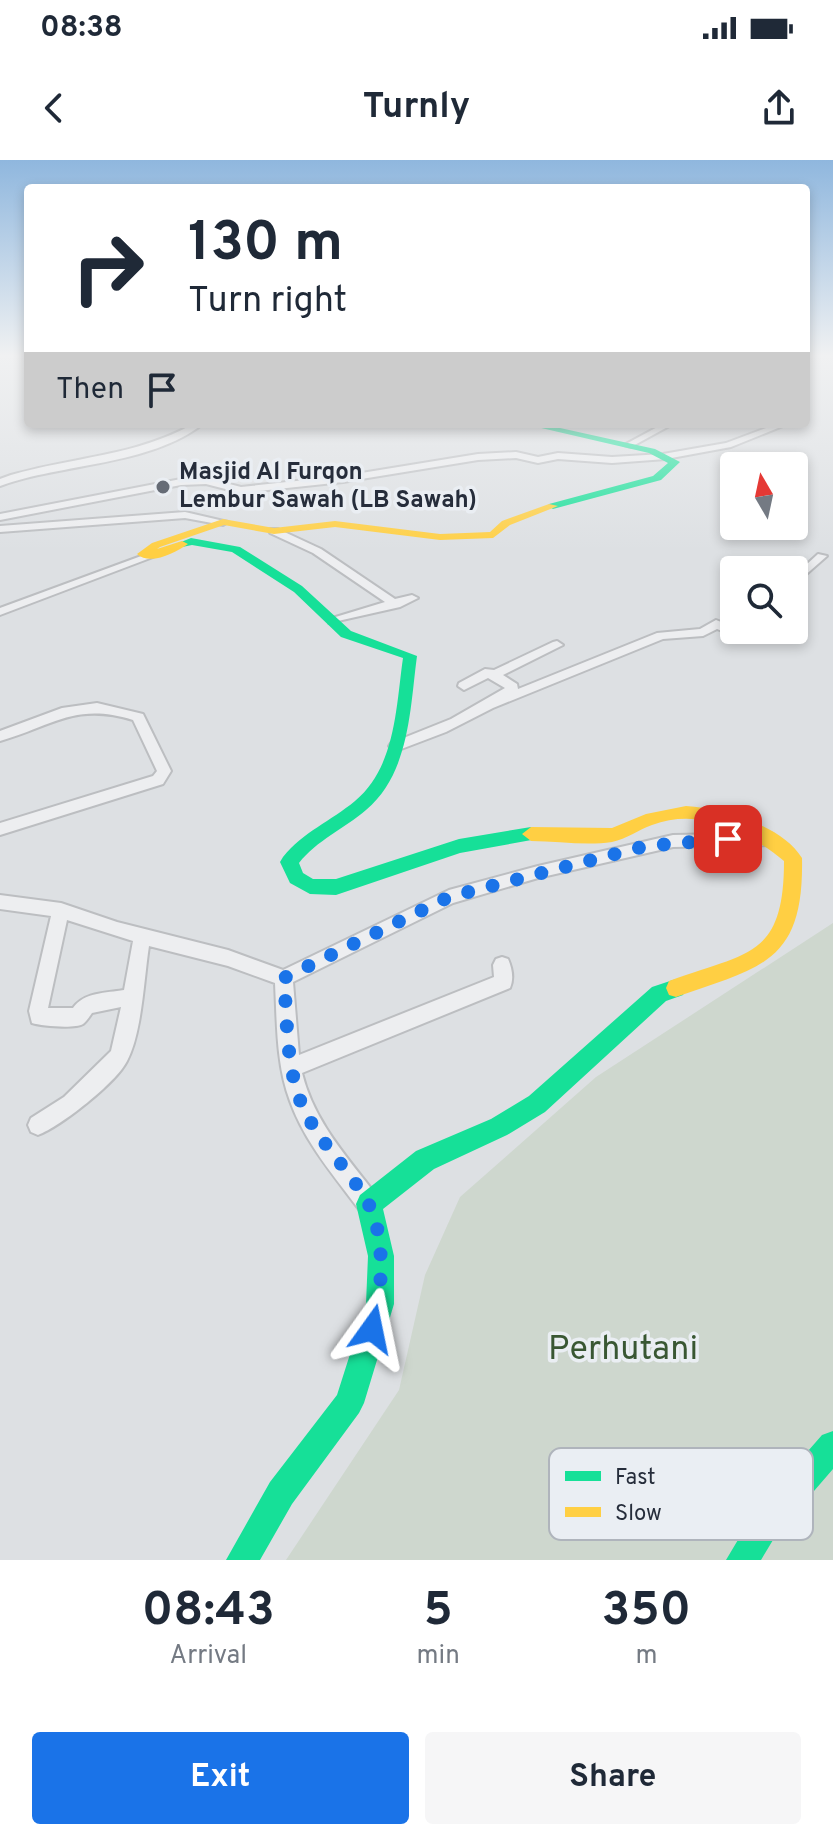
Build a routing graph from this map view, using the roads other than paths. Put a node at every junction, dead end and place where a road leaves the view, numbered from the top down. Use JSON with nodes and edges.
{"nodes":[{"id":1,"x":191,"y":428,"type":"edge"},
{"id":2,"x":548,"y":428,"type":"edge"},
{"id":3,"x":661,"y":428,"type":"edge"},
{"id":4,"x":773,"y":428,"type":"edge"},
{"id":5,"x":628,"y":445,"type":"junction"},
{"id":6,"x":665,"y":456,"type":"junction"},
{"id":7,"x":0,"y":483,"type":"edge"},
{"id":8,"x":0,"y":517,"type":"edge"},
{"id":9,"x":223,"y":522,"type":"junction"},
{"id":10,"x":0,"y":529,"type":"edge"},
{"id":11,"x":274,"y":531,"type":"junction"},
{"id":12,"x":822,"y":556,"type":"dead end"},
{"id":13,"x":148,"y":557,"type":"junction"},
{"id":14,"x":808,"y":569,"type":"edge"},
{"id":15,"x":412,"y":598,"type":"dead end"},
{"id":16,"x":396,"y":605,"type":"junction"},
{"id":17,"x":0,"y":612,"type":"edge"},
{"id":18,"x":333,"y":621,"type":"junction"},
{"id":19,"x":720,"y":626,"type":"edge"},
{"id":20,"x":557,"y":645,"type":"dead end"},
{"id":21,"x":493,"y":675,"type":"junction"},
{"id":22,"x":464,"y":686,"type":"dead end"},
{"id":23,"x":492,"y":704,"type":"junction"},
{"id":24,"x":0,"y":736,"type":"edge"},
{"id":25,"x":396,"y":746,"type":"junction"},
{"id":26,"x":733,"y":818,"type":"junction"},
{"id":27,"x":0,"y":829,"type":"edge"},
{"id":28,"x":728,"y":839,"type":"junction"},
{"id":29,"x":771,"y":839,"type":"junction"},
{"id":30,"x":0,"y":902,"type":"edge"},
{"id":31,"x":61,"y":910,"type":"junction"},
{"id":32,"x":142,"y":937,"type":"junction"},
{"id":33,"x":502,"y":965,"type":"dead end"},
{"id":34,"x":284,"y":978,"type":"junction"},
{"id":35,"x":131,"y":997,"type":"junction"},
{"id":36,"x":292,"y":1068,"type":"junction"},
{"id":37,"x":38,"y":1125,"type":"dead end"},
{"id":38,"x":369,"y":1204,"type":"junction"},
{"id":39,"x":833,"y":1446,"type":"edge"},
{"id":40,"x":813,"y":1469,"type":"edge"},
{"id":41,"x":755,"y":1540,"type":"edge"},
{"id":42,"x":242,"y":1560,"type":"edge"},
{"id":43,"x":742,"y":1560,"type":"edge"}],
"edges":[{"from":1,"to":7,"type":"street"},
{"from":2,"to":5,"type":"street"},
{"from":3,"to":5,"type":"street"},
{"from":4,"to":6,"type":"street"},
{"from":5,"to":6,"type":"street"},
{"from":6,"to":8,"type":"street"},
{"from":6,"to":11,"type":"street"},
{"from":9,"to":10,"type":"street"},
{"from":9,"to":11,"type":"street"},
{"from":9,"to":13,"type":"street"},
{"from":11,"to":16,"type":"street"},
{"from":12,"to":14,"type":"street"},
{"from":13,"to":17,"type":"street"},
{"from":13,"to":18,"type":"street"},
{"from":15,"to":16,"type":"street"},
{"from":16,"to":18,"type":"street"},
{"from":18,"to":25,"type":"street"},
{"from":19,"to":23,"type":"street"},
{"from":20,"to":21,"type":"street"},
{"from":21,"to":22,"type":"street"},
{"from":21,"to":23,"type":"street"},
{"from":23,"to":25,"type":"street"},
{"from":24,"to":27,"type":"street"},
{"from":25,"to":26,"type":"street"},
{"from":26,"to":28,"type":"street"},
{"from":26,"to":29,"type":"street"},
{"from":28,"to":29,"type":"street"},
{"from":28,"to":34,"type":"street"},
{"from":29,"to":38,"type":"street"},
{"from":30,"to":31,"type":"street"},
{"from":31,"to":32,"type":"street"},
{"from":31,"to":35,"type":"street"},
{"from":32,"to":34,"type":"street"},
{"from":32,"to":35,"type":"street"},
{"from":33,"to":36,"type":"street"},
{"from":34,"to":36,"type":"street"},
{"from":35,"to":37,"type":"street"},
{"from":36,"to":38,"type":"street"},
{"from":38,"to":42,"type":"street"},
{"from":39,"to":40,"type":"street"},
{"from":41,"to":43,"type":"street"}]}
